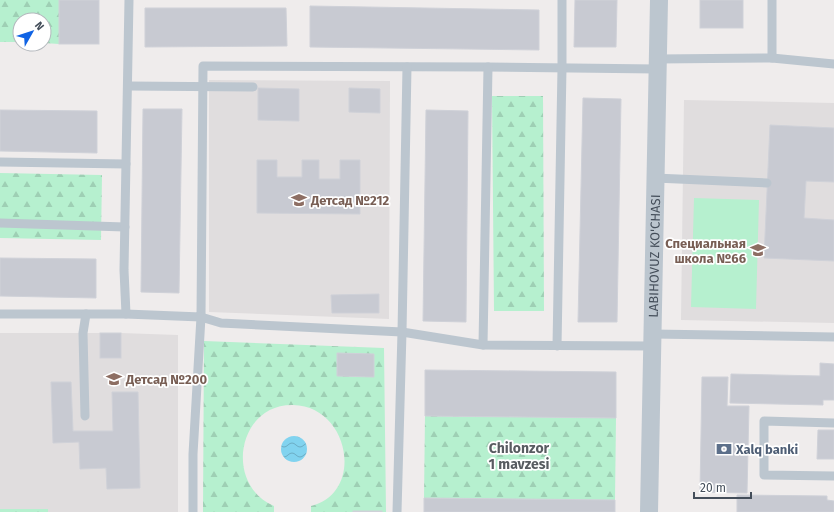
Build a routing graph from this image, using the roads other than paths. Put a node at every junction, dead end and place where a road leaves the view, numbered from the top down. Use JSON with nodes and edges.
{"nodes":[{"id":1,"x":129,"y":0,"type":"edge"},
{"id":2,"x":562,"y":0,"type":"edge"},
{"id":3,"x":659,"y":0,"type":"edge"},
{"id":4,"x":772,"y":0,"type":"edge"},
{"id":5,"x":772,"y":58,"type":"junction"},
{"id":6,"x":658,"y":64,"type":"junction"},
{"id":7,"x":834,"y":64,"type":"edge"},
{"id":8,"x":407,"y":67,"type":"junction"},
{"id":9,"x":488,"y":67,"type":"junction"},
{"id":10,"x":562,"y":68,"type":"junction"},
{"id":11,"x":128,"y":86,"type":"junction"},
{"id":12,"x":204,"y":86,"type":"junction"},
{"id":13,"x":253,"y":87,"type":"dead end"},
{"id":14,"x":0,"y":162,"type":"edge"},
{"id":15,"x":126,"y":164,"type":"junction"},
{"id":16,"x":656,"y":178,"type":"junction"},
{"id":17,"x":767,"y":183,"type":"dead end"},
{"id":18,"x":0,"y":223,"type":"edge"},
{"id":19,"x":125,"y":227,"type":"junction"},
{"id":20,"x":0,"y":314,"type":"edge"},
{"id":21,"x":86,"y":314,"type":"junction"},
{"id":22,"x":126,"y":314,"type":"junction"},
{"id":23,"x":201,"y":317,"type":"junction"},
{"id":24,"x":402,"y":332,"type":"junction"},
{"id":25,"x":834,"y":337,"type":"edge"},
{"id":26,"x":652,"y":340,"type":"junction"},
{"id":27,"x":483,"y":345,"type":"junction"},
{"id":28,"x":557,"y":346,"type":"junction"},
{"id":29,"x":85,"y":416,"type":"dead end"},
{"id":30,"x":834,"y":423,"type":"edge"},
{"id":31,"x":834,"y":476,"type":"edge"},
{"id":32,"x":193,"y":512,"type":"edge"},
{"id":33,"x":397,"y":512,"type":"edge"},
{"id":34,"x":649,"y":512,"type":"edge"}],
"edges":[{"from":1,"to":11,"type":"lane"},
{"from":2,"to":10,"type":"lane"},
{"from":3,"to":6,"type":"street","name":"LABIHOVUZ KO'CHASI"},
{"from":4,"to":5,"type":"lane"},
{"from":5,"to":6,"type":"lane"},
{"from":5,"to":7,"type":"lane"},
{"from":6,"to":10,"type":"lane"},
{"from":6,"to":16,"type":"street","name":"LABIHOVUZ KO'CHASI"},
{"from":8,"to":9,"type":"lane"},
{"from":8,"to":12,"type":"lane"},
{"from":8,"to":24,"type":"lane"},
{"from":9,"to":10,"type":"lane"},
{"from":9,"to":27,"type":"lane"},
{"from":10,"to":28,"type":"lane"},
{"from":11,"to":12,"type":"lane"},
{"from":11,"to":15,"type":"lane"},
{"from":12,"to":13,"type":"lane"},
{"from":12,"to":23,"type":"lane"},
{"from":14,"to":15,"type":"lane"},
{"from":15,"to":19,"type":"lane"},
{"from":16,"to":17,"type":"lane"},
{"from":16,"to":26,"type":"street","name":"LABIHOVUZ KO'CHASI"},
{"from":18,"to":19,"type":"lane"},
{"from":19,"to":22,"type":"lane"},
{"from":20,"to":21,"type":"lane"},
{"from":21,"to":22,"type":"lane"},
{"from":21,"to":29,"type":"lane"},
{"from":22,"to":23,"type":"lane"},
{"from":23,"to":24,"type":"lane"},
{"from":23,"to":32,"type":"lane"},
{"from":24,"to":27,"type":"lane"},
{"from":24,"to":33,"type":"lane"},
{"from":25,"to":26,"type":"lane"},
{"from":26,"to":28,"type":"lane"},
{"from":26,"to":34,"type":"street","name":"LABIHOVUZ KO'CHASI"},
{"from":27,"to":28,"type":"lane"},
{"from":30,"to":31,"type":"lane"}]}
